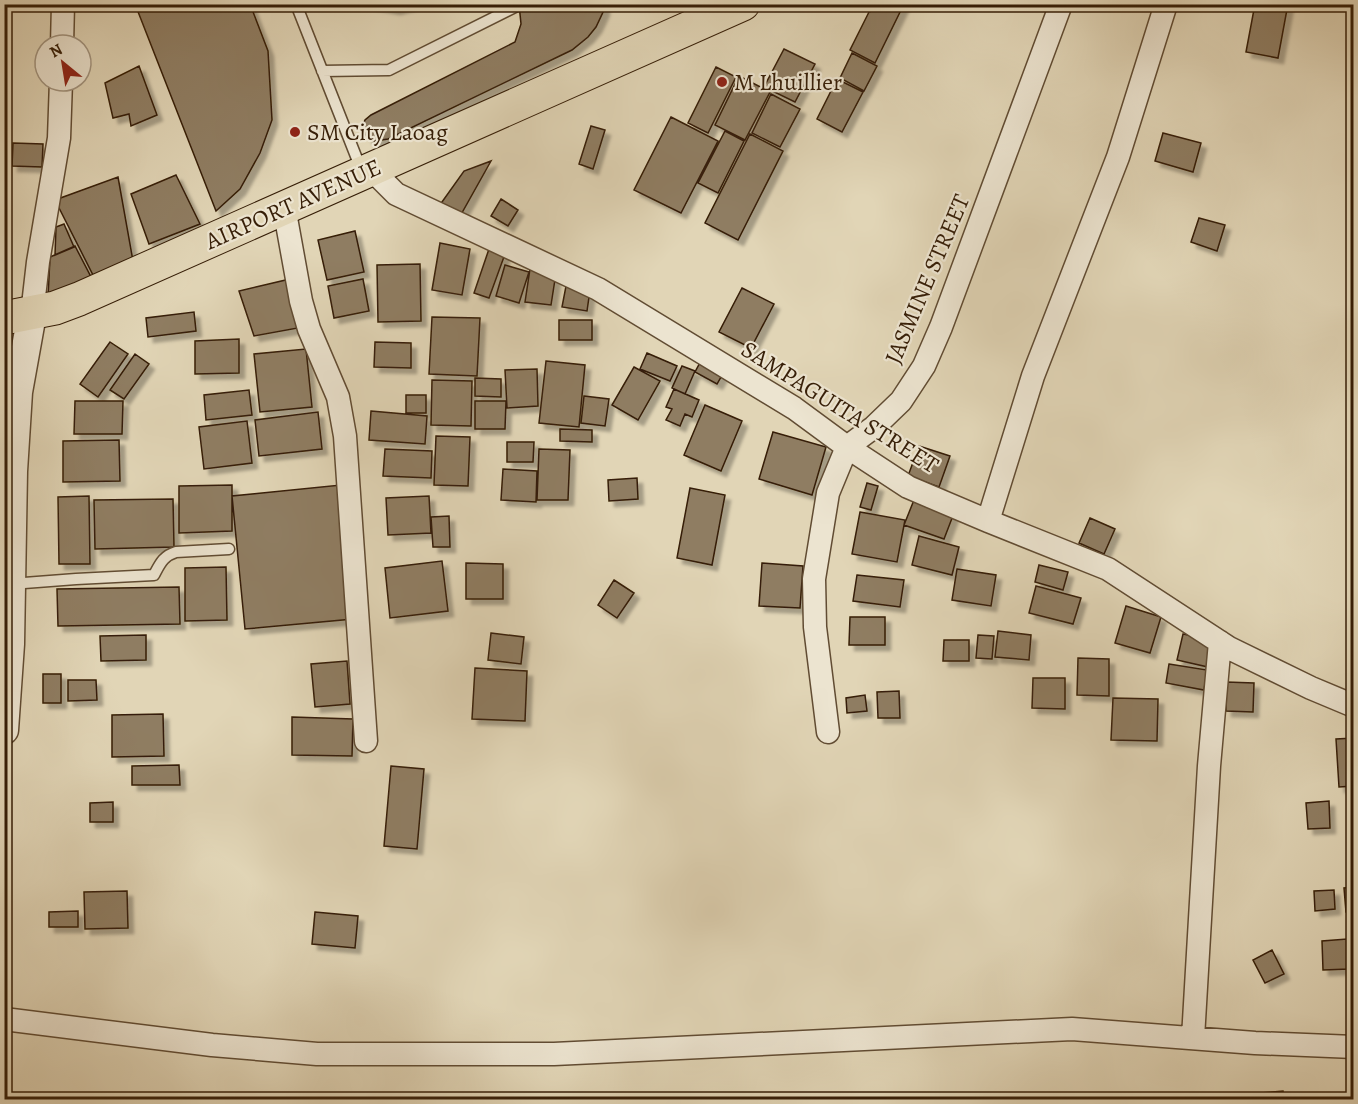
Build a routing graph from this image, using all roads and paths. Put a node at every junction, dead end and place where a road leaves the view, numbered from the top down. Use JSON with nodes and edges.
{"nodes":[{"id":1,"x":63,"y":4,"type":"edge"},
{"id":2,"x":296,"y":4,"type":"edge"},
{"id":3,"x":521,"y":4,"type":"edge"},
{"id":4,"x":1061,"y":4,"type":"edge"},
{"id":5,"x":1167,"y":4,"type":"edge"},
{"id":6,"x":737,"y":6,"type":"edge"},
{"id":7,"x":62,"y":33,"type":"edge"},
{"id":8,"x":322,"y":71,"type":"junction"},
{"id":9,"x":61,"y":93,"type":"edge"},
{"id":10,"x":367,"y":171,"type":"junction"},
{"id":11,"x":284,"y":207,"type":"junction"},
{"id":12,"x":19,"y":316,"type":"edge"},
{"id":13,"x":847,"y":447,"type":"junction"},
{"id":14,"x":988,"y":521,"type":"junction"},
{"id":15,"x":229,"y":549,"type":"dead end"},
{"id":16,"x":11,"y":584,"type":"junction"},
{"id":17,"x":1220,"y":642,"type":"junction"},
{"id":18,"x":1353,"y":706,"type":"edge"},
{"id":19,"x":4,"y":730,"type":"edge"},
{"id":20,"x":828,"y":732,"type":"dead end"},
{"id":21,"x":366,"y":741,"type":"dead end"},
{"id":22,"x":4,"y":1019,"type":"edge"},
{"id":23,"x":1193,"y":1038,"type":"junction"},
{"id":24,"x":1353,"y":1047,"type":"edge"}],
"edges":[{"from":1,"to":7,"type":"street"},
{"from":2,"to":8,"type":"lane"},
{"from":3,"to":8,"type":"lane"},
{"from":4,"to":13,"type":"street","name":"JASMINE STREET"},
{"from":5,"to":14,"type":"street"},
{"from":6,"to":10,"type":"main road","name":"AIRPORT AVENUE"},
{"from":8,"to":10,"type":"lane"},
{"from":9,"to":12,"type":"street"},
{"from":10,"to":11,"type":"main road","name":"AIRPORT AVENUE"},
{"from":10,"to":13,"type":"street","name":"SAMPAGUITA STREET"},
{"from":11,"to":12,"type":"main road","name":"AIRPORT AVENUE"},
{"from":11,"to":21,"type":"street"},
{"from":12,"to":16,"type":"street"},
{"from":13,"to":14,"type":"street","name":"SAMPAGUITA STREET"},
{"from":13,"to":20,"type":"street","name":"JASMINE STREET"},
{"from":14,"to":17,"type":"street","name":"SAMPAGUITA STREET"},
{"from":15,"to":16,"type":"lane"},
{"from":16,"to":19,"type":"street"},
{"from":17,"to":18,"type":"street","name":"SAMPAGUITA STREET"},
{"from":17,"to":23,"type":"street"},
{"from":22,"to":23,"type":"street"},
{"from":23,"to":24,"type":"street"}]}
